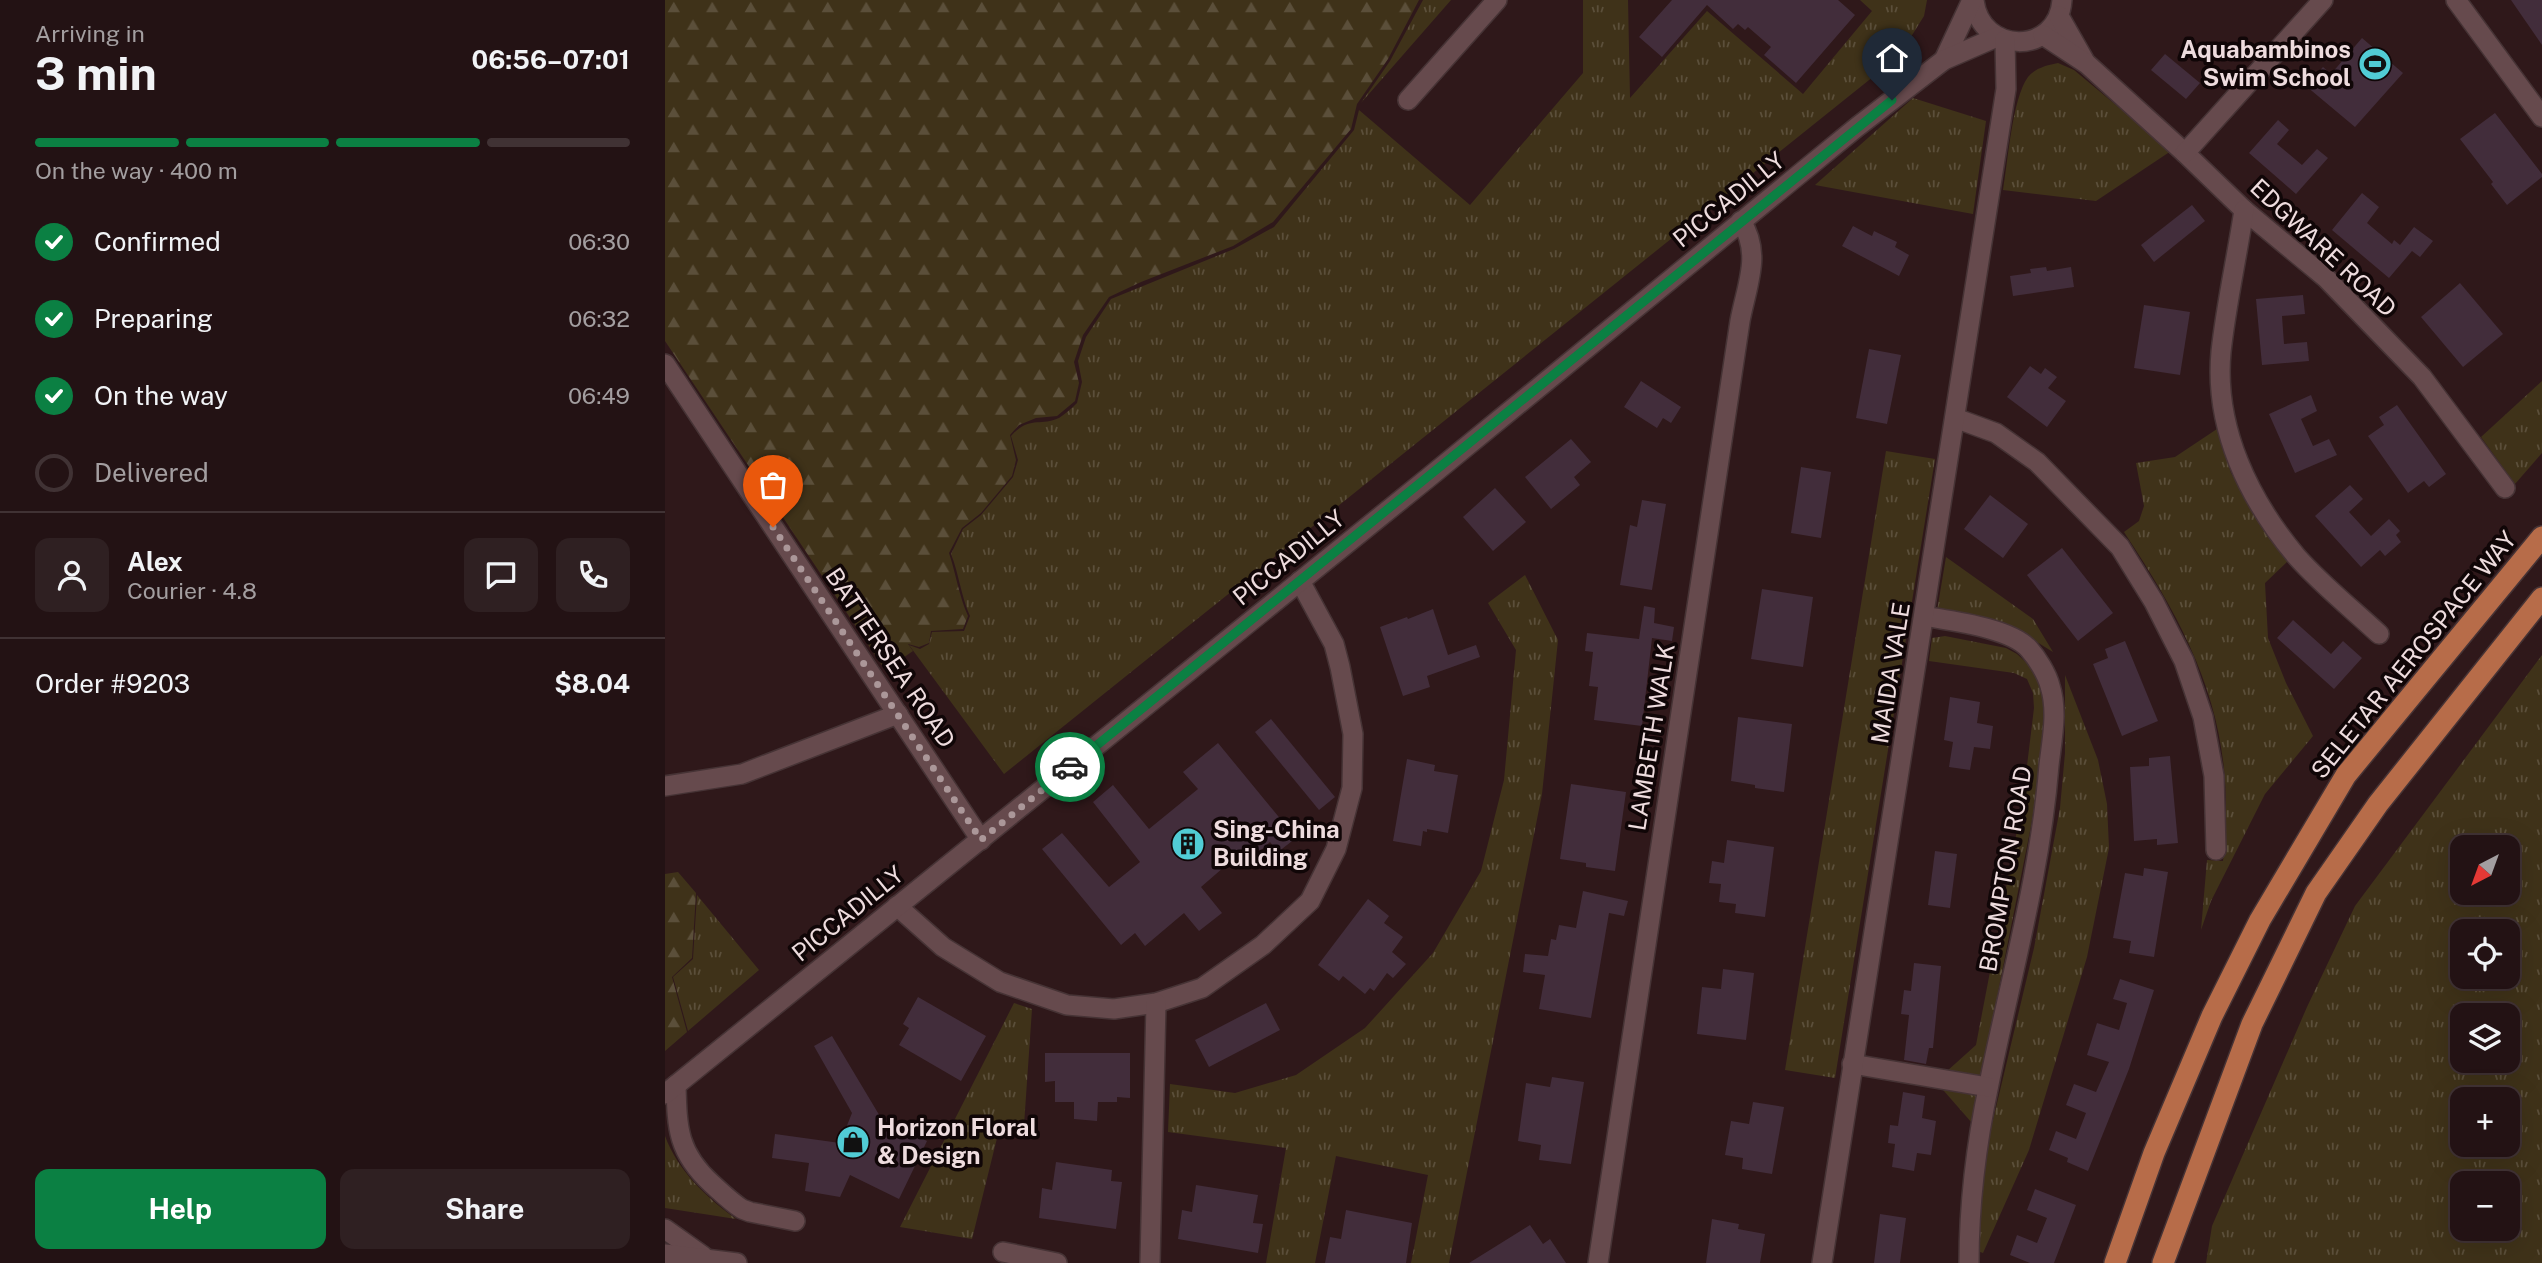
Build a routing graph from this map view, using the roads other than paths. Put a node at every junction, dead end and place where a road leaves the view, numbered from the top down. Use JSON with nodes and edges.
{"nodes":[{"id":1,"x":1497,"y":0,"type":"edge"},
{"id":2,"x":1973,"y":0,"type":"edge"},
{"id":3,"x":2456,"y":0,"type":"edge"},
{"id":4,"x":2323,"y":2,"type":"edge"},
{"id":5,"x":2061,"y":8,"type":"edge"},
{"id":6,"x":2038,"y":37,"type":"junction"},
{"id":7,"x":2001,"y":38,"type":"junction"},
{"id":8,"x":1944,"y":60,"type":"junction"},
{"id":9,"x":2087,"y":64,"type":"junction"},
{"id":10,"x":2006,"y":89,"type":"junction"},
{"id":11,"x":1408,"y":100,"type":"dead end"},
{"id":12,"x":2542,"y":117,"type":"edge"},
{"id":13,"x":2185,"y":153,"type":"junction"},
{"id":14,"x":2244,"y":210,"type":"junction"},
{"id":15,"x":1741,"y":221,"type":"junction"},
{"id":16,"x":665,"y":364,"type":"edge"},
{"id":17,"x":1955,"y":418,"type":"junction"},
{"id":18,"x":2505,"y":488,"type":"dead end"},
{"id":19,"x":2542,"y":537,"type":"edge"},
{"id":20,"x":1300,"y":581,"type":"junction"},
{"id":21,"x":2542,"y":598,"type":"edge"},
{"id":22,"x":1924,"y":616,"type":"junction"},
{"id":23,"x":2379,"y":634,"type":"dead end"},
{"id":24,"x":898,"y":714,"type":"junction"},
{"id":25,"x":665,"y":786,"type":"edge"},
{"id":26,"x":981,"y":840,"type":"junction"},
{"id":27,"x":2216,"y":850,"type":"dead end"},
{"id":28,"x":897,"y":906,"type":"junction"},
{"id":29,"x":1156,"y":1003,"type":"junction"},
{"id":30,"x":1852,"y":1064,"type":"junction"},
{"id":31,"x":1988,"y":1087,"type":"junction"},
{"id":32,"x":670,"y":1090,"type":"edge"},
{"id":33,"x":795,"y":1221,"type":"dead end"},
{"id":34,"x":665,"y":1229,"type":"edge"},
{"id":35,"x":1003,"y":1252,"type":"dead end"},
{"id":36,"x":665,"y":1254,"type":"edge"},
{"id":37,"x":706,"y":1258,"type":"junction"},
{"id":38,"x":737,"y":1263,"type":"edge"},
{"id":39,"x":1057,"y":1263,"type":"edge"},
{"id":40,"x":1150,"y":1263,"type":"edge"},
{"id":41,"x":1598,"y":1263,"type":"edge"},
{"id":42,"x":1822,"y":1263,"type":"edge"},
{"id":43,"x":1969,"y":1263,"type":"edge"},
{"id":44,"x":2115,"y":1263,"type":"edge"},
{"id":45,"x":2163,"y":1263,"type":"edge"}],
"edges":[{"from":1,"to":11,"type":"street"},
{"from":2,"to":7,"type":"street"},
{"from":2,"to":8,"type":"street","name":"PICCADILLY"},
{"from":3,"to":12,"type":"street"},
{"from":4,"to":13,"type":"street"},
{"from":5,"to":6,"type":"street","name":"MAIDA VALE"},
{"from":5,"to":9,"type":"street","name":"EDGWARE ROAD"},
{"from":6,"to":7,"type":"street"},
{"from":6,"to":9,"type":"street","name":"EDGWARE ROAD"},
{"from":6,"to":10,"type":"street","name":"MAIDA VALE"},
{"from":7,"to":8,"type":"street","name":"PICCADILLY"},
{"from":7,"to":10,"type":"street","name":"MAIDA VALE"},
{"from":8,"to":15,"type":"street","name":"PICCADILLY"},
{"from":9,"to":13,"type":"street","name":"EDGWARE ROAD"},
{"from":10,"to":17,"type":"street","name":"MAIDA VALE"},
{"from":13,"to":14,"type":"street","name":"EDGWARE ROAD"},
{"from":14,"to":18,"type":"street","name":"EDGWARE ROAD"},
{"from":14,"to":23,"type":"street"},
{"from":15,"to":20,"type":"street","name":"PICCADILLY"},
{"from":15,"to":41,"type":"street","name":"LAMBETH WALK"},
{"from":16,"to":24,"type":"street","name":"BATTERSEA ROAD"},
{"from":17,"to":22,"type":"street","name":"MAIDA VALE"},
{"from":17,"to":27,"type":"street"},
{"from":19,"to":44,"type":"main road","name":"SELETAR AEROSPACE WAY"},
{"from":20,"to":26,"type":"street","name":"PICCADILLY"},
{"from":20,"to":29,"type":"street"},
{"from":21,"to":45,"type":"main road"},
{"from":22,"to":30,"type":"street","name":"MAIDA VALE"},
{"from":22,"to":31,"type":"street","name":"BROMPTON ROAD"},
{"from":24,"to":25,"type":"street"},
{"from":24,"to":26,"type":"street","name":"BATTERSEA ROAD"},
{"from":26,"to":28,"type":"street","name":"PICCADILLY"},
{"from":28,"to":29,"type":"street"},
{"from":28,"to":32,"type":"street","name":"PICCADILLY"},
{"from":29,"to":40,"type":"street"},
{"from":30,"to":31,"type":"street"},
{"from":30,"to":42,"type":"street","name":"MAIDA VALE"},
{"from":31,"to":43,"type":"street","name":"BROMPTON ROAD"},
{"from":32,"to":33,"type":"street"},
{"from":34,"to":37,"type":"street"},
{"from":35,"to":39,"type":"street"},
{"from":36,"to":37,"type":"street"},
{"from":37,"to":38,"type":"street"}]}
